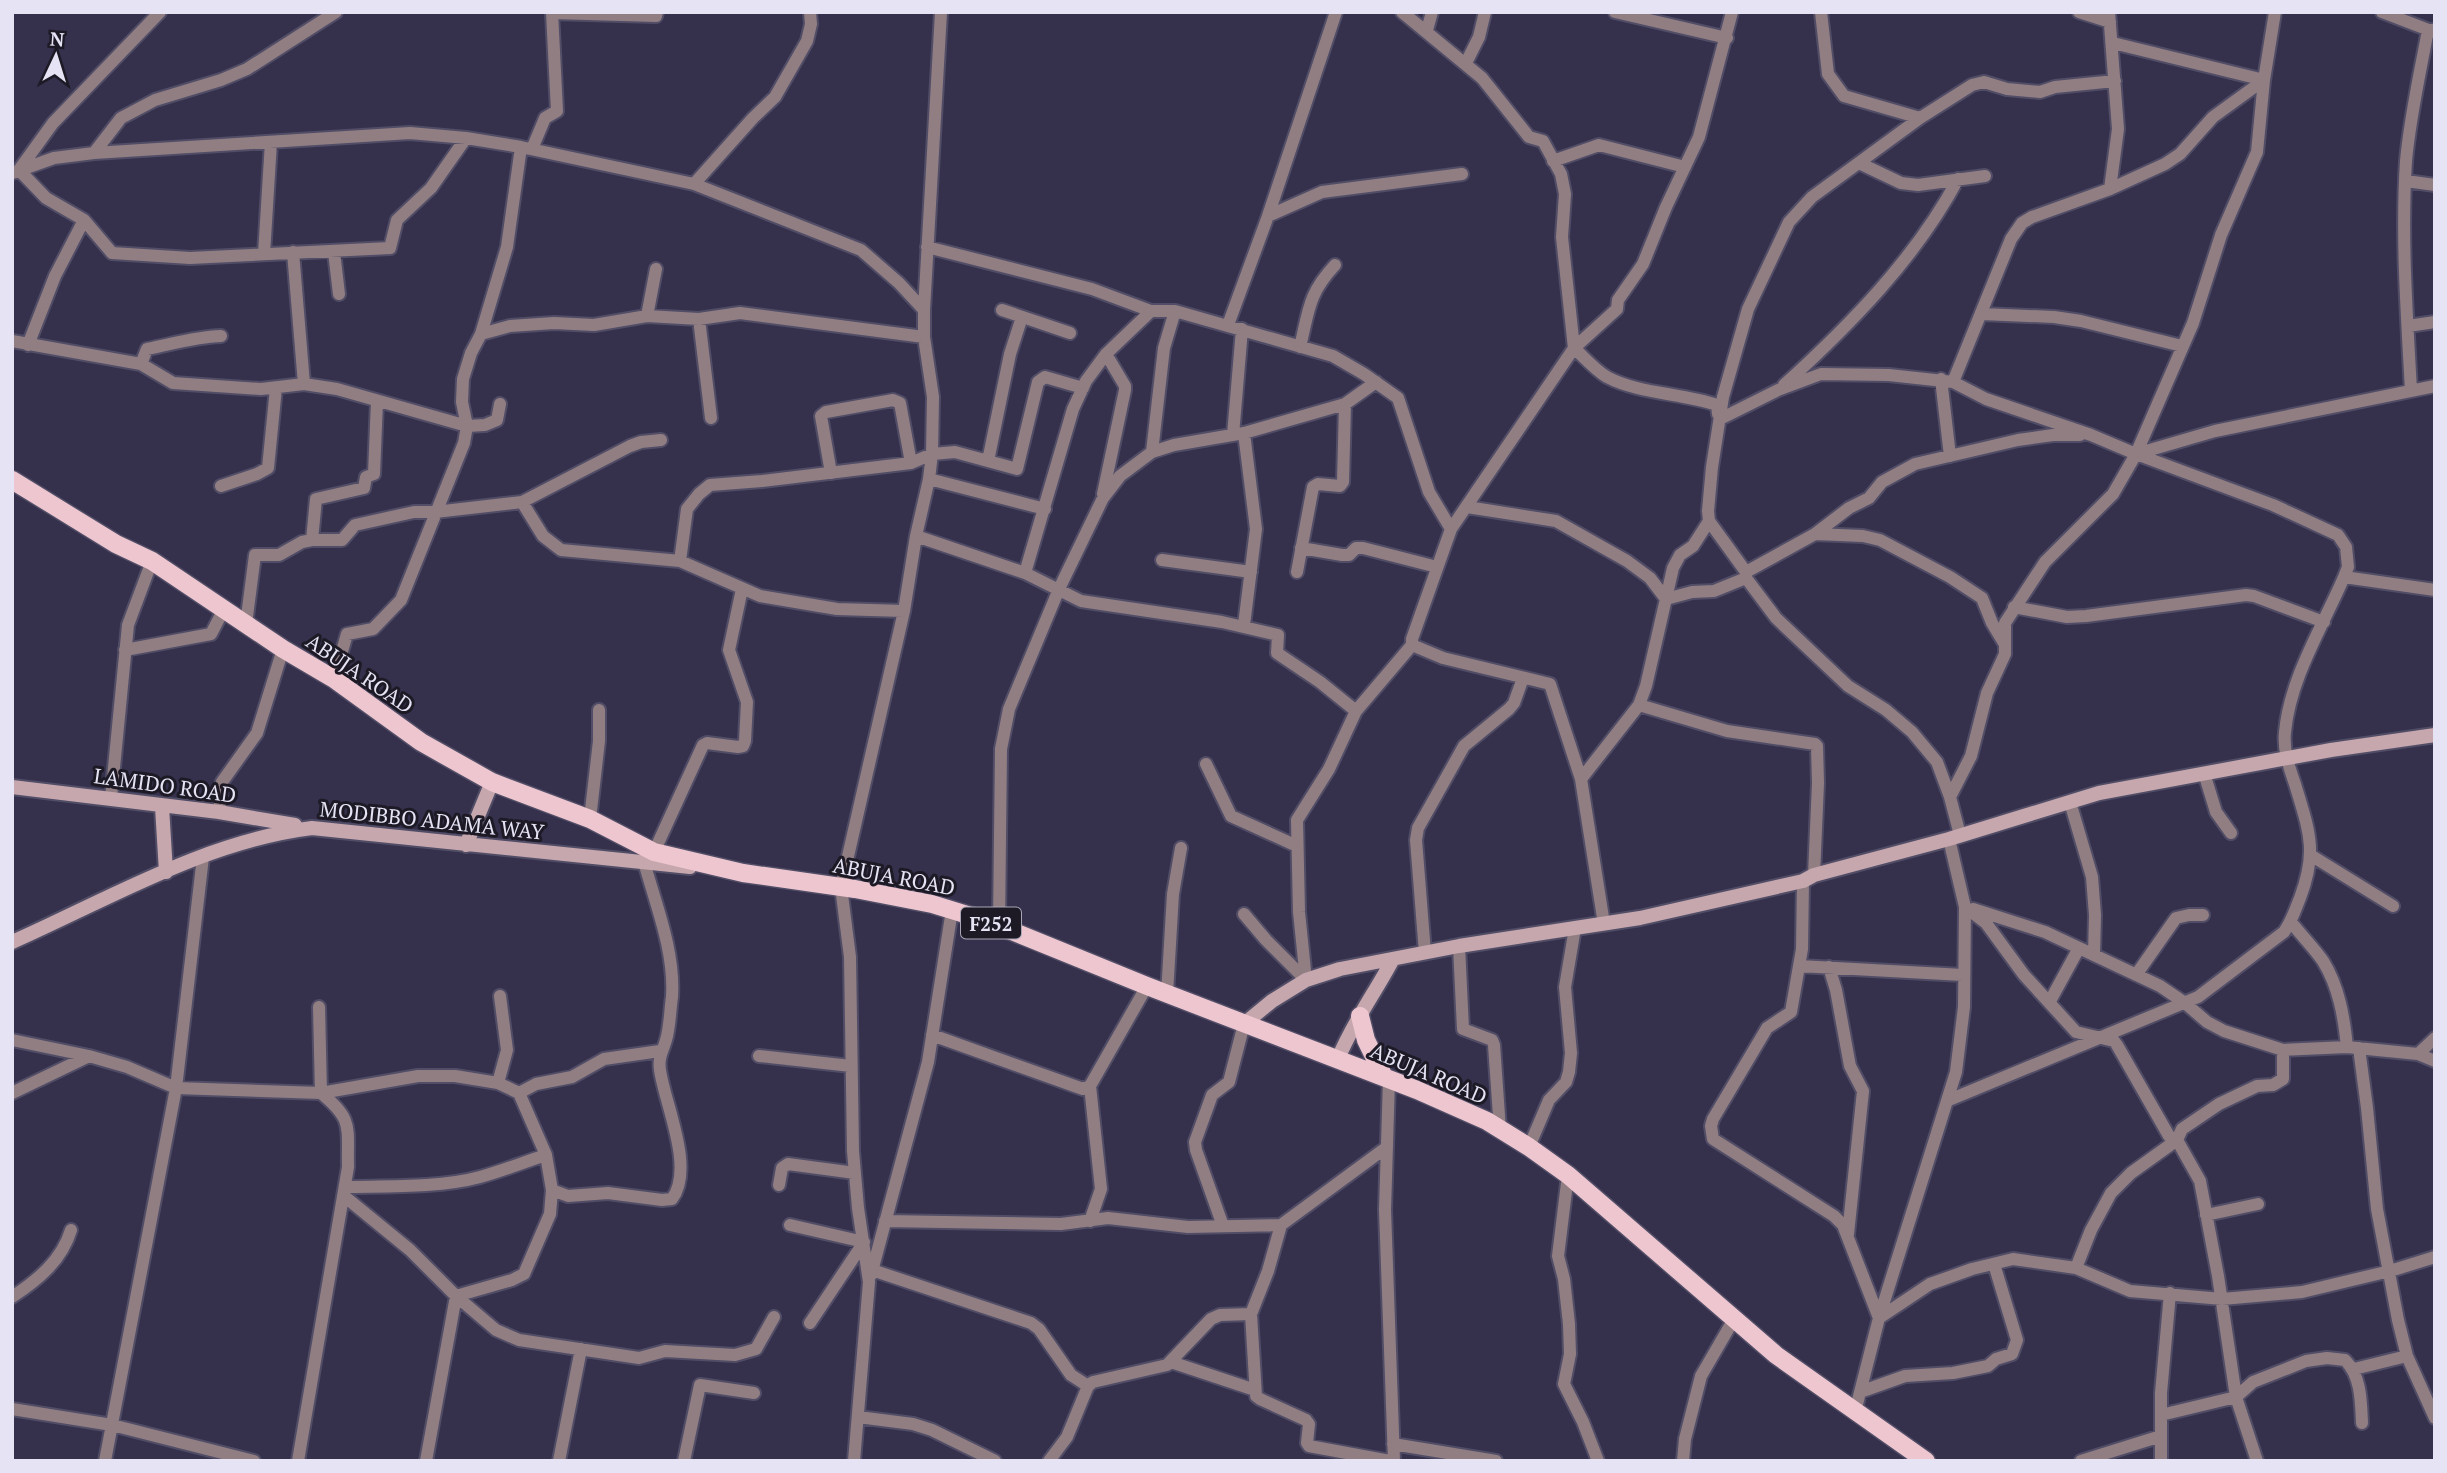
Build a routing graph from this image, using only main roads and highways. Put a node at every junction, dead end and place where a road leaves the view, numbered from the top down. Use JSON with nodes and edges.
{"nodes":[{"id":1,"x":12,"y":480,"type":"edge"},
{"id":2,"x":1360,"y":1016,"type":"road end"},
{"id":3,"x":1386,"y":1078,"type":"junction"},
{"id":4,"x":1926,"y":1461,"type":"edge"}],
"edges":[{"from":1,"to":3,"type":"main road","name":"ABUJA ROAD","number":"F252"},
{"from":2,"to":3,"type":"main road"},
{"from":3,"to":4,"type":"main road","name":"ABUJA ROAD","number":"F252"}]}
